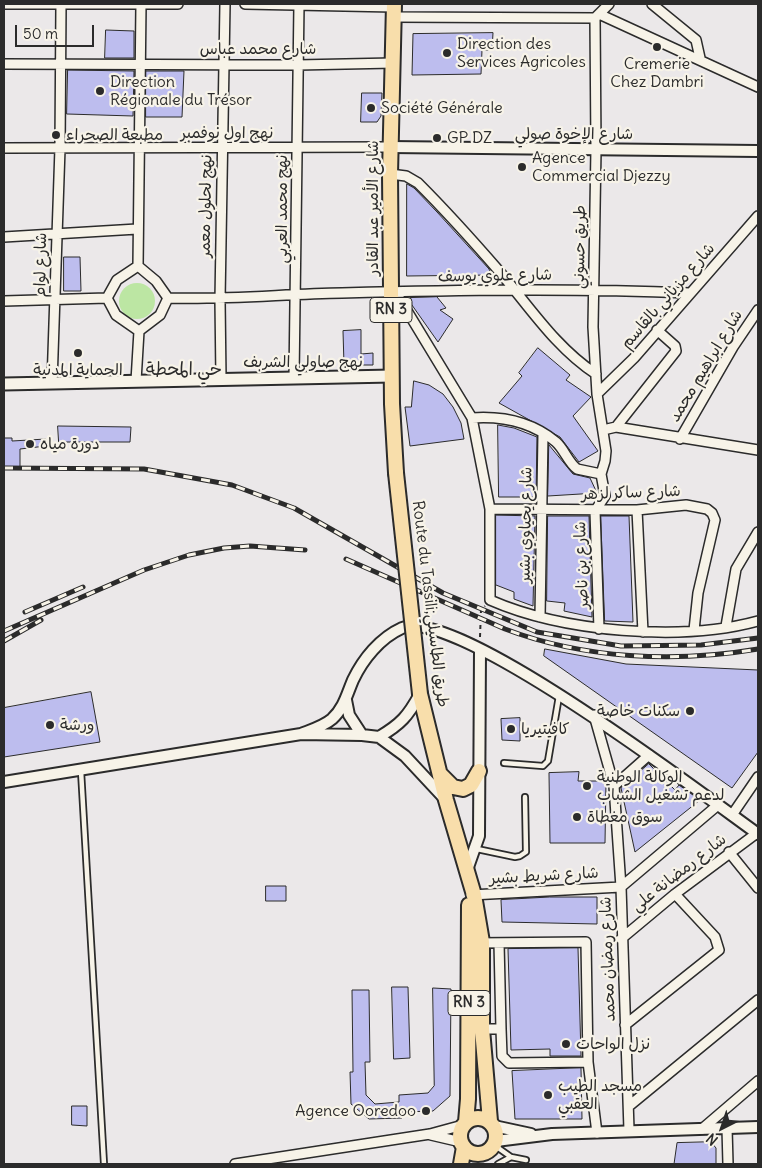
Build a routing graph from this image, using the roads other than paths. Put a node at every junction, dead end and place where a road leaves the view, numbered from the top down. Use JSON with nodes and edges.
{"nodes":[{"id":1,"x":4,"y":4,"type":"edge"},
{"id":2,"x":61,"y":4,"type":"edge"},
{"id":3,"x":141,"y":4,"type":"edge"},
{"id":4,"x":178,"y":4,"type":"edge"},
{"id":5,"x":224,"y":4,"type":"edge"},
{"id":6,"x":245,"y":4,"type":"edge"},
{"id":7,"x":609,"y":4,"type":"edge"},
{"id":8,"x":652,"y":4,"type":"edge"},
{"id":9,"x":299,"y":5,"type":"edge"},
{"id":10,"x":394,"y":9,"type":"edge"},
{"id":11,"x":597,"y":16,"type":"junction"},
{"id":12,"x":700,"y":58,"type":"junction"},
{"id":13,"x":61,"y":63,"type":"junction"},
{"id":14,"x":140,"y":63,"type":"junction"},
{"id":15,"x":393,"y":63,"type":"junction"},
{"id":16,"x":4,"y":64,"type":"edge"},
{"id":17,"x":224,"y":64,"type":"junction"},
{"id":18,"x":298,"y":65,"type":"junction"},
{"id":19,"x":758,"y":87,"type":"edge"},
{"id":20,"x":390,"y":147,"type":"junction"},
{"id":21,"x":4,"y":148,"type":"edge"},
{"id":22,"x":60,"y":148,"type":"junction"},
{"id":23,"x":138,"y":148,"type":"junction"},
{"id":24,"x":222,"y":148,"type":"junction"},
{"id":25,"x":297,"y":148,"type":"junction"},
{"id":26,"x":596,"y":149,"type":"junction"},
{"id":27,"x":758,"y":151,"type":"edge"},
{"id":28,"x":390,"y":174,"type":"junction"},
{"id":29,"x":758,"y":216,"type":"edge"},
{"id":30,"x":138,"y":229,"type":"junction"},
{"id":31,"x":57,"y":234,"type":"junction"},
{"id":32,"x":4,"y":237,"type":"edge"},
{"id":33,"x":138,"y":266,"type":"junction"},
{"id":34,"x":595,"y":289,"type":"junction"},
{"id":35,"x":393,"y":292,"type":"junction"},
{"id":36,"x":514,"y":292,"type":"junction"},
{"id":37,"x":690,"y":293,"type":"junction"},
{"id":38,"x":296,"y":294,"type":"junction"},
{"id":39,"x":107,"y":298,"type":"junction"},
{"id":40,"x":168,"y":298,"type":"junction"},
{"id":41,"x":56,"y":299,"type":"junction"},
{"id":42,"x":4,"y":300,"type":"edge"},
{"id":43,"x":220,"y":300,"type":"junction"},
{"id":44,"x":758,"y":310,"type":"edge"},
{"id":45,"x":657,"y":330,"type":"junction"},
{"id":46,"x":139,"y":331,"type":"junction"},
{"id":47,"x":596,"y":374,"type":"junction"},
{"id":48,"x":392,"y":376,"type":"junction"},
{"id":49,"x":294,"y":378,"type":"junction"},
{"id":50,"x":221,"y":379,"type":"junction"},
{"id":51,"x":136,"y":381,"type":"junction"},
{"id":52,"x":52,"y":383,"type":"junction"},
{"id":53,"x":4,"y":384,"type":"edge"},
{"id":54,"x":597,"y":394,"type":"junction"},
{"id":55,"x":472,"y":418,"type":"junction"},
{"id":56,"x":616,"y":427,"type":"junction"},
{"id":57,"x":602,"y":430,"type":"junction"},
{"id":58,"x":543,"y":434,"type":"junction"},
{"id":59,"x":680,"y":439,"type":"junction"},
{"id":60,"x":758,"y":450,"type":"edge"},
{"id":61,"x":396,"y":473,"type":"joint"},
{"id":62,"x":601,"y":474,"type":"junction"},
{"id":63,"x":490,"y":509,"type":"junction"},
{"id":64,"x":541,"y":509,"type":"junction"},
{"id":65,"x":595,"y":510,"type":"junction"},
{"id":66,"x":637,"y":510,"type":"junction"},
{"id":67,"x":758,"y":532,"type":"edge"},
{"id":68,"x":540,"y":617,"type":"junction"},
{"id":69,"x":758,"y":621,"type":"edge"},
{"id":70,"x":726,"y":626,"type":"junction"},
{"id":71,"x":599,"y":629,"type":"junction"},
{"id":72,"x":694,"y":630,"type":"junction"},
{"id":73,"x":642,"y":632,"type":"junction"},
{"id":74,"x":480,"y":650,"type":"junction"},
{"id":75,"x":420,"y":694,"type":"junction"},
{"id":76,"x":560,"y":694,"type":"junction"},
{"id":77,"x":346,"y":700,"type":"junction"},
{"id":78,"x":594,"y":715,"type":"junction"},
{"id":79,"x":301,"y":734,"type":"junction"},
{"id":80,"x":362,"y":735,"type":"junction"},
{"id":81,"x":379,"y":737,"type":"junction"},
{"id":82,"x":649,"y":755,"type":"junction"},
{"id":83,"x":504,"y":763,"type":"dead end"},
{"id":84,"x":80,"y":769,"type":"junction"},
{"id":85,"x":479,"y":771,"type":"junction"},
{"id":86,"x":439,"y":773,"type":"junction"},
{"id":87,"x":758,"y":777,"type":"edge"},
{"id":88,"x":4,"y":782,"type":"edge"},
{"id":89,"x":614,"y":786,"type":"junction"},
{"id":90,"x":525,"y":797,"type":"dead end"},
{"id":91,"x":446,"y":800,"type":"junction"},
{"id":92,"x":718,"y":805,"type":"junction"},
{"id":93,"x":732,"y":815,"type":"junction"},
{"id":94,"x":758,"y":834,"type":"edge"},
{"id":95,"x":477,"y":849,"type":"junction"},
{"id":96,"x":729,"y":852,"type":"junction"},
{"id":97,"x":470,"y":886,"type":"junction"},
{"id":98,"x":621,"y":887,"type":"junction"},
{"id":99,"x":758,"y":888,"type":"edge"},
{"id":100,"x":675,"y":894,"type":"junction"},
{"id":101,"x":622,"y":938,"type":"junction"},
{"id":102,"x":475,"y":943,"type":"junction"},
{"id":103,"x":500,"y":943,"type":"junction"},
{"id":104,"x":758,"y":1000,"type":"edge"},
{"id":105,"x":625,"y":1025,"type":"junction"},
{"id":106,"x":482,"y":1029,"type":"junction"},
{"id":107,"x":501,"y":1029,"type":"junction"},
{"id":108,"x":588,"y":1062,"type":"junction"},
{"id":109,"x":758,"y":1081,"type":"edge"},
{"id":110,"x":629,"y":1106,"type":"junction"},
{"id":111,"x":464,"y":1124,"type":"junction"},
{"id":112,"x":492,"y":1124,"type":"junction"},
{"id":113,"x":758,"y":1126,"type":"edge"},
{"id":114,"x":727,"y":1128,"type":"junction"},
{"id":115,"x":702,"y":1129,"type":"junction"},
{"id":116,"x":629,"y":1130,"type":"junction"},
{"id":117,"x":597,"y":1133,"type":"junction"},
{"id":118,"x":430,"y":1134,"type":"junction"},
{"id":119,"x":539,"y":1135,"type":"junction"},
{"id":120,"x":495,"y":1143,"type":"junction"},
{"id":121,"x":462,"y":1144,"type":"junction"},
{"id":122,"x":511,"y":1157,"type":"junction"},
{"id":123,"x":480,"y":1159,"type":"edge"},
{"id":124,"x":526,"y":1160,"type":"dead end"},
{"id":125,"x":249,"y":1163,"type":"edge"},
{"id":126,"x":104,"y":1164,"type":"edge"},
{"id":127,"x":235,"y":1164,"type":"edge"},
{"id":128,"x":461,"y":1164,"type":"edge"},
{"id":129,"x":498,"y":1164,"type":"edge"},
{"id":130,"x":728,"y":1164,"type":"edge"}],
"edges":[{"from":1,"to":2,"type":"street"},
{"from":2,"to":3,"type":"street"},
{"from":2,"to":13,"type":"street","name":"شارع لوام"},
{"from":3,"to":4,"type":"street"},
{"from":3,"to":14,"type":"street"},
{"from":5,"to":17,"type":"street","name":"نهج لحلول معمر"},
{"from":6,"to":9,"type":"street"},
{"from":7,"to":11,"type":"street"},
{"from":8,"to":12,"type":"street"},
{"from":9,"to":10,"type":"street"},
{"from":9,"to":18,"type":"street","name":"نهج محمد العربي"},
{"from":10,"to":11,"type":"street"},
{"from":10,"to":15,"type":"main road","name":"شارع الأمير عبد القادر","number":"RN 3"},
{"from":11,"to":12,"type":"street"},
{"from":11,"to":26,"type":"street","name":"طريق حسوني"},
{"from":12,"to":19,"type":"street"},
{"from":13,"to":14,"type":"street","name":"شارع محمد عباس"},
{"from":13,"to":16,"type":"street","name":"شارع محمد عباس"},
{"from":13,"to":22,"type":"street","name":"شارع لوام"},
{"from":14,"to":17,"type":"street","name":"شارع محمد عباس"},
{"from":14,"to":23,"type":"street"},
{"from":15,"to":18,"type":"street","name":"شارع محمد عباس"},
{"from":15,"to":20,"type":"main road","name":"شارع الأمير عبد القادر","number":"RN 3"},
{"from":17,"to":18,"type":"street","name":"شارع محمد عباس"},
{"from":17,"to":24,"type":"street","name":"نهج لحلول معمر"},
{"from":18,"to":25,"type":"street","name":"نهج محمد العربي"},
{"from":20,"to":25,"type":"street","name":"نهج اول نوفمبر"},
{"from":20,"to":26,"type":"street","name":"شارع الإخوة صولي"},
{"from":20,"to":28,"type":"main road","name":"شارع الأمير عبد القادر","number":"RN 3"},
{"from":21,"to":22,"type":"street","name":"نهج اول نوفمبر"},
{"from":22,"to":23,"type":"street","name":"نهج اول نوفمبر"},
{"from":22,"to":31,"type":"street","name":"شارع لوام"},
{"from":23,"to":24,"type":"street","name":"نهج اول نوفمبر"},
{"from":23,"to":30,"type":"street"},
{"from":24,"to":25,"type":"street","name":"نهج اول نوفمبر"},
{"from":24,"to":43,"type":"street","name":"نهج لحلول معمر"},
{"from":25,"to":38,"type":"street","name":"نهج محمد العربي"},
{"from":26,"to":27,"type":"street","name":"شارع الإخوة صولي"},
{"from":26,"to":34,"type":"street","name":"طريق حسوني"},
{"from":28,"to":35,"type":"main road","name":"شارع الأمير عبد القادر","number":"RN 3"},
{"from":28,"to":36,"type":"street"},
{"from":29,"to":37,"type":"street","name":"شارع مزياني بالقاسم"},
{"from":30,"to":31,"type":"street"},
{"from":30,"to":33,"type":"street"},
{"from":31,"to":32,"type":"street"},
{"from":31,"to":41,"type":"street","name":"شارع لوام"},
{"from":33,"to":39,"type":"street"},
{"from":33,"to":40,"type":"street"},
{"from":34,"to":36,"type":"street","name":"شارع علوي يوسف"},
{"from":34,"to":37,"type":"street","name":"شارع علوي يوسف"},
{"from":34,"to":47,"type":"street","name":"طريق حسوني"},
{"from":35,"to":36,"type":"street","name":"شارع علوي يوسف"},
{"from":35,"to":38,"type":"street","name":"شارع علوي يوسف"},
{"from":35,"to":48,"type":"main road","name":"شارع الأمير عبد القادر","number":"RN 3"},
{"from":35,"to":55,"type":"street"},
{"from":36,"to":47,"type":"street"},
{"from":37,"to":45,"type":"street","name":"شارع مزياني بالقاسم"},
{"from":38,"to":43,"type":"street","name":"شارع علوي يوسف"},
{"from":38,"to":49,"type":"street","name":"نهج محمد العربي"},
{"from":39,"to":41,"type":"street"},
{"from":39,"to":46,"type":"street"},
{"from":40,"to":43,"type":"street","name":"شارع علوي يوسف"},
{"from":40,"to":46,"type":"street"},
{"from":41,"to":42,"type":"street"},
{"from":41,"to":52,"type":"street","name":"شارع لوام"},
{"from":43,"to":50,"type":"street","name":"نهج لحلول معمر"},
{"from":44,"to":59,"type":"street","name":"شارع ابراهيم محمد"},
{"from":45,"to":54,"type":"street","name":"شارع مزياني بالقاسم"},
{"from":45,"to":56,"type":"street"},
{"from":46,"to":51,"type":"street"},
{"from":47,"to":54,"type":"street","name":"طريق حسوني"},
{"from":48,"to":49,"type":"main road","name":"نهج صاولي الشربف"},
{"from":48,"to":61,"type":"main road","name":"شارع الأمير عبد القادر","number":"RN 3"},
{"from":49,"to":50,"type":"main road","name":"نهج صاولي الشربف"},
{"from":50,"to":51,"type":"main road","name":"نهج صاولي الشربف"},
{"from":51,"to":52,"type":"main road","name":"نهج صاولي الشربف"},
{"from":52,"to":53,"type":"main road","name":"نهج صاولي الشربف"},
{"from":54,"to":57,"type":"street","name":"طريق حسوني"},
{"from":55,"to":58,"type":"street"},
{"from":55,"to":63,"type":"street"},
{"from":56,"to":57,"type":"street"},
{"from":56,"to":59,"type":"street"},
{"from":57,"to":62,"type":"street","name":"طريق حسوني"},
{"from":58,"to":62,"type":"street"},
{"from":58,"to":64,"type":"street","name":"شارع يحياوي بشير"},
{"from":59,"to":60,"type":"street"},
{"from":61,"to":75,"type":"main road","name":"Route du Tassili;طريق الطاسيلي","number":"RN 3","bridge":true},
{"from":62,"to":65,"type":"street","name":"شارع بن ناصر"},
{"from":63,"to":64,"type":"street","name":"شارع ساكر لزهر"},
{"from":63,"to":68,"type":"street"},
{"from":64,"to":65,"type":"street","name":"شارع ساكر لزهر"},
{"from":64,"to":68,"type":"street","name":"شارع يحياوي بشير"},
{"from":65,"to":66,"type":"street","name":"شارع ساكر لزهر"},
{"from":65,"to":71,"type":"street","name":"شارع بن ناصر"},
{"from":66,"to":72,"type":"street","name":"شارع ساكر لزهر"},
{"from":66,"to":73,"type":"street"},
{"from":67,"to":70,"type":"street"},
{"from":68,"to":71,"type":"street"},
{"from":69,"to":70,"type":"street"},
{"from":70,"to":72,"type":"street"},
{"from":71,"to":73,"type":"street"},
{"from":72,"to":73,"type":"street"},
{"from":74,"to":76,"type":"street"},
{"from":74,"to":77,"type":"street"},
{"from":74,"to":85,"type":"street"},
{"from":75,"to":81,"type":"street"},
{"from":75,"to":86,"type":"main road","name":"Route du Tassili;طريق الطاسيلي","number":"RN 3"},
{"from":76,"to":78,"type":"street"},
{"from":76,"to":83,"type":"lane"},
{"from":77,"to":79,"type":"street"},
{"from":77,"to":80,"type":"street"},
{"from":78,"to":82,"type":"street"},
{"from":78,"to":89,"type":"street","name":"شارع رمضان محمد"},
{"from":79,"to":80,"type":"street"},
{"from":79,"to":84,"type":"street"},
{"from":80,"to":81,"type":"street"},
{"from":81,"to":91,"type":"street"},
{"from":82,"to":89,"type":"street"},
{"from":82,"to":92,"type":"street"},
{"from":84,"to":88,"type":"street"},
{"from":84,"to":126,"type":"lane"},
{"from":85,"to":86,"type":"main road"},
{"from":85,"to":95,"type":"street"},
{"from":86,"to":91,"type":"main road","name":"Route du Tassili;طريق الطاسيلي","number":"RN 3"},
{"from":87,"to":93,"type":"street"},
{"from":89,"to":98,"type":"street","name":"شارع رمضان محمد"},
{"from":90,"to":95,"type":"lane"},
{"from":91,"to":97,"type":"main road","name":"Route du Tassili;طريق الطاسيلي","number":"RN 3"},
{"from":92,"to":93,"type":"street"},
{"from":92,"to":98,"type":"street"},
{"from":93,"to":94,"type":"street"},
{"from":94,"to":96,"type":"street","name":"شارع رمضانة علي"},
{"from":95,"to":97,"type":"street"},
{"from":96,"to":99,"type":"street"},
{"from":96,"to":100,"type":"street","name":"شارع رمضانة علي"},
{"from":97,"to":98,"type":"street","name":"شارع شريط بشير"},
{"from":97,"to":102,"type":"main road","name":"Route du Tassili;طريق الطاسيلي","number":"RN 3"},
{"from":98,"to":101,"type":"street","name":"شارع رمضان محمد"},
{"from":100,"to":101,"type":"street","name":"شارع رمضانة علي"},
{"from":100,"to":105,"type":"street"},
{"from":101,"to":105,"type":"street","name":"شارع رمضان محمد"},
{"from":102,"to":103,"type":"street"},
{"from":102,"to":106,"type":"main road","name":"Route du Tassili;طريق الطاسيلي","number":"RN 3"},
{"from":102,"to":111,"type":"main road","name":"Route du Tassili;طريق الطاسيلي","number":"RN 3"},
{"from":103,"to":107,"type":"street"},
{"from":103,"to":108,"type":"street"},
{"from":104,"to":110,"type":"street"},
{"from":105,"to":110,"type":"street","name":"شارع رمضان محمد"},
{"from":106,"to":107,"type":"street"},
{"from":106,"to":112,"type":"main road","name":"Route du Tassili;طريق الطاسيلي","number":"RN 3"},
{"from":107,"to":108,"type":"street"},
{"from":108,"to":117,"type":"street"},
{"from":109,"to":115,"type":"street"},
{"from":110,"to":116,"type":"street","name":"شارع رمضان محمد"},
{"from":111,"to":112,"type":"main road"},
{"from":111,"to":118,"type":"street"},
{"from":111,"to":121,"type":"main road"},
{"from":112,"to":119,"type":"street"},
{"from":112,"to":120,"type":"main road"},
{"from":113,"to":114,"type":"street"},
{"from":114,"to":115,"type":"street"},
{"from":114,"to":130,"type":"street"},
{"from":115,"to":116,"type":"street"},
{"from":116,"to":117,"type":"street"},
{"from":117,"to":119,"type":"street"},
{"from":118,"to":121,"type":"street"},
{"from":118,"to":125,"type":"street"},
{"from":119,"to":120,"type":"street"},
{"from":120,"to":122,"type":"lane"},
{"from":120,"to":123,"type":"main road"},
{"from":121,"to":123,"type":"main road"},
{"from":121,"to":128,"type":"main road"},
{"from":122,"to":124,"type":"lane"},
{"from":122,"to":129,"type":"lane"},
{"from":125,"to":127,"type":"street"}]}
